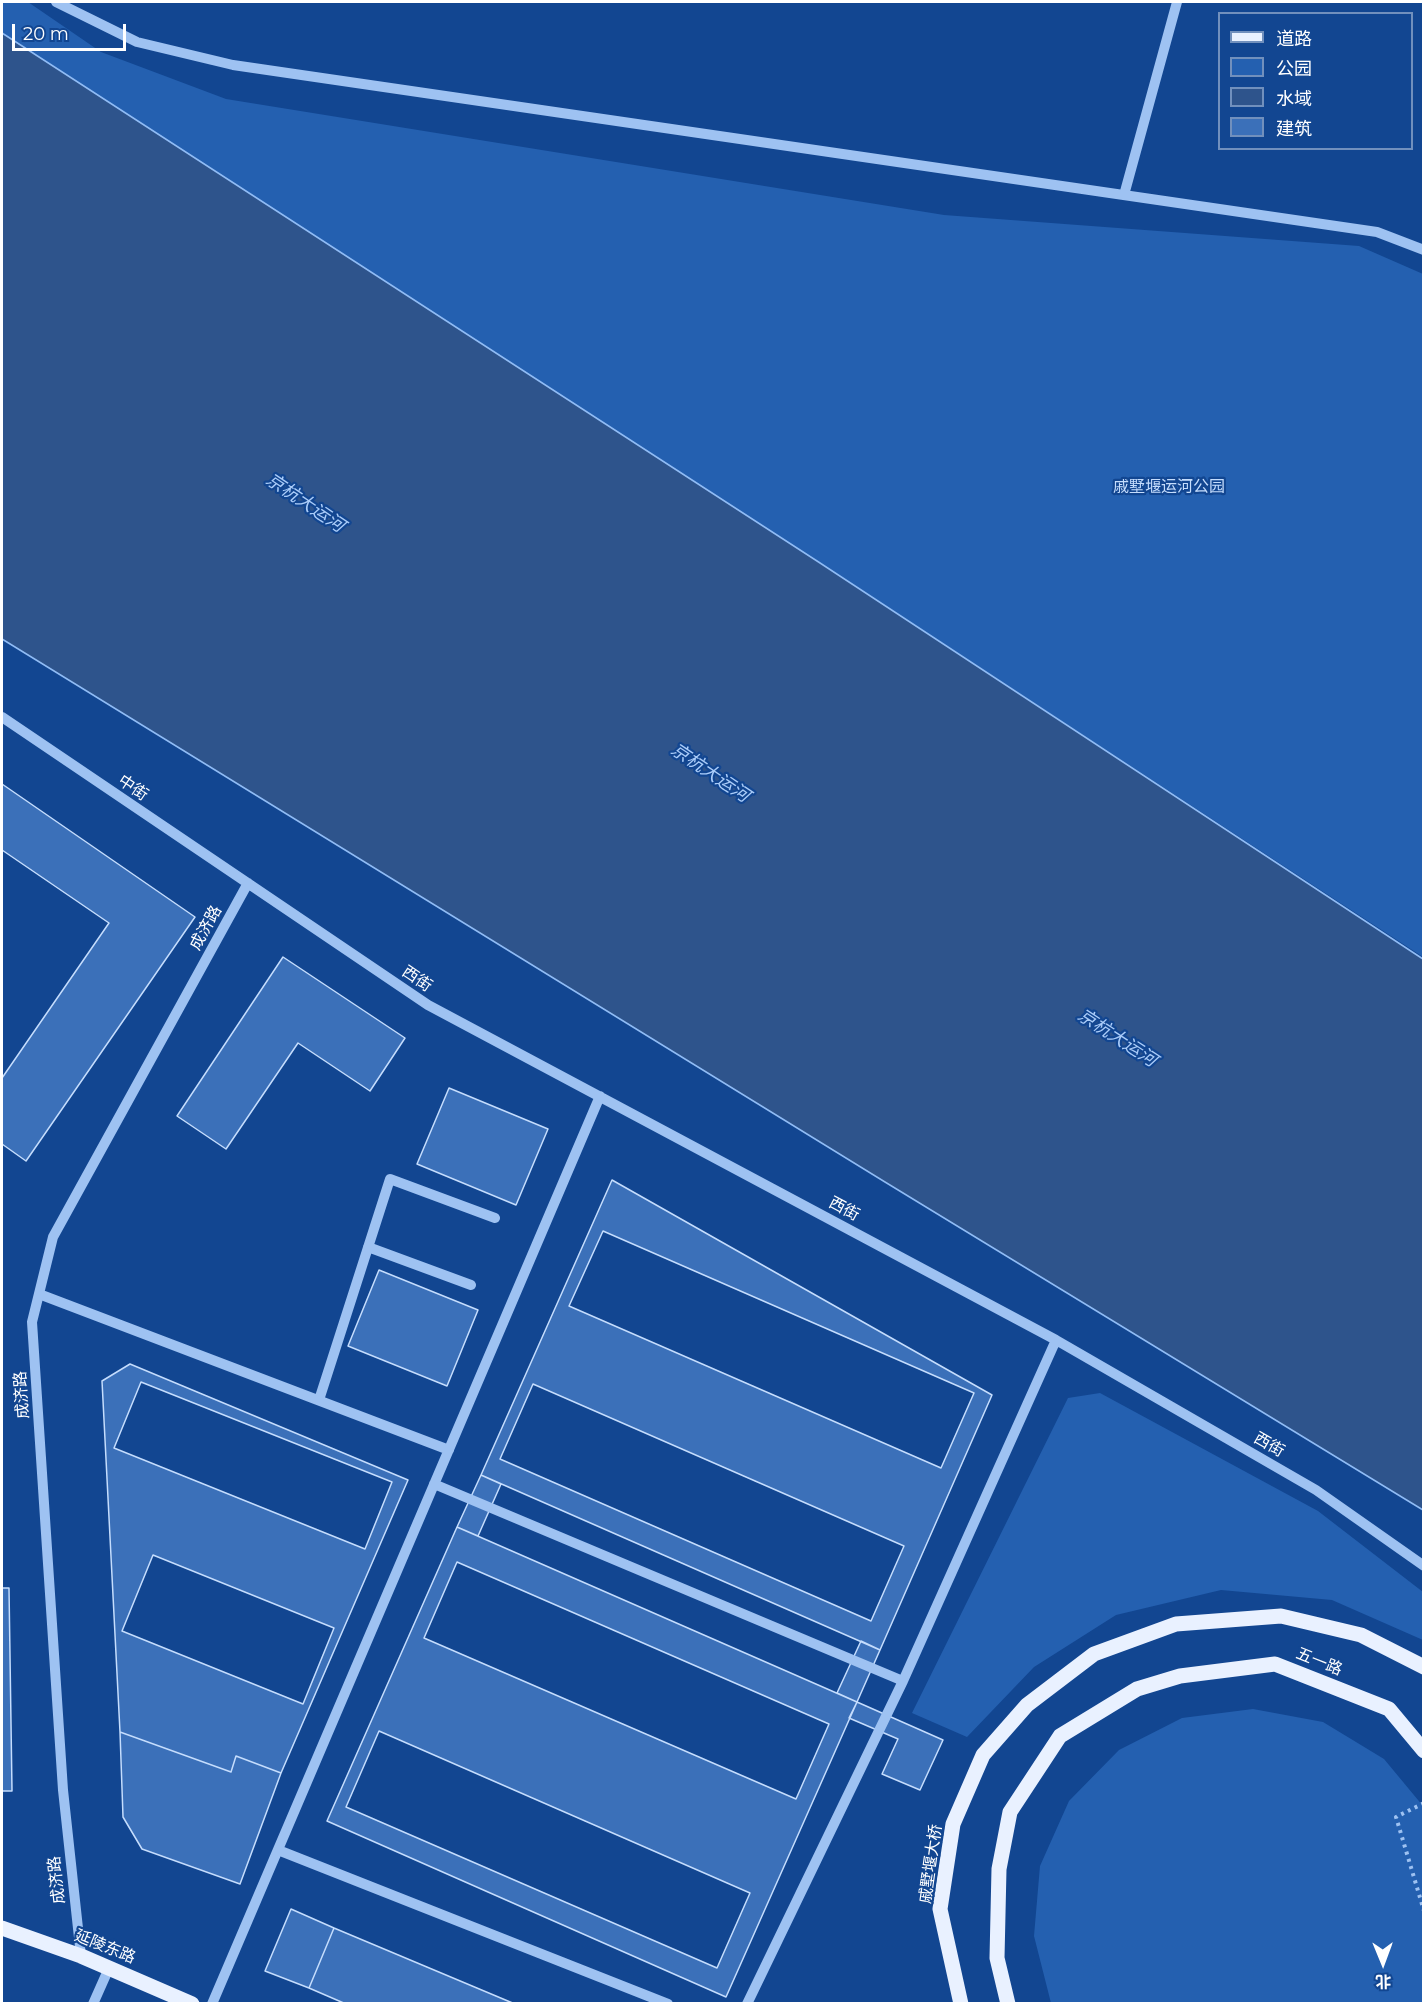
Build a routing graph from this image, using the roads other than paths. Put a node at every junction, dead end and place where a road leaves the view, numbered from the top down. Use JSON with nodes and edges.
{"nodes":[{"id":1,"x":56,"y":2,"type":"edge"},
{"id":2,"x":1177,"y":2,"type":"edge"},
{"id":3,"x":1124,"y":195,"type":"junction"},
{"id":4,"x":1424,"y":250,"type":"edge"},
{"id":5,"x":2,"y":717,"type":"edge"},
{"id":6,"x":248,"y":883,"type":"junction"},
{"id":7,"x":600,"y":1096,"type":"junction"},
{"id":8,"x":495,"y":1218,"type":"dead end"},
{"id":9,"x":368,"y":1247,"type":"junction"},
{"id":10,"x":471,"y":1285,"type":"dead end"},
{"id":11,"x":39,"y":1294,"type":"junction"},
{"id":12,"x":1056,"y":1340,"type":"junction"},
{"id":13,"x":319,"y":1400,"type":"junction"},
{"id":14,"x":449,"y":1450,"type":"junction"},
{"id":15,"x":434,"y":1484,"type":"junction"},
{"id":16,"x":1424,"y":1566,"type":"edge"},
{"id":17,"x":1176,"y":1624,"type":"joint"},
{"id":18,"x":1424,"y":1667,"type":"edge"},
{"id":19,"x":903,"y":1681,"type":"junction"},
{"id":20,"x":1424,"y":1751,"type":"edge"},
{"id":21,"x":278,"y":1850,"type":"junction"},
{"id":22,"x":2,"y":1928,"type":"edge"},
{"id":23,"x":81,"y":1956,"type":"junction"},
{"id":24,"x":109,"y":1968,"type":"junction"},
{"id":25,"x":93,"y":2004,"type":"edge"},
{"id":26,"x":192,"y":2004,"type":"edge"},
{"id":27,"x":212,"y":2004,"type":"edge"},
{"id":28,"x":668,"y":2004,"type":"edge"},
{"id":29,"x":747,"y":2004,"type":"edge"},
{"id":30,"x":961,"y":2004,"type":"edge"},
{"id":31,"x":1008,"y":2004,"type":"edge"}],
"edges":[{"from":1,"to":3,"type":"street"},
{"from":2,"to":3,"type":"street"},
{"from":3,"to":4,"type":"street"},
{"from":5,"to":6,"type":"street","name":"中街"},
{"from":6,"to":7,"type":"street","name":"西街"},
{"from":6,"to":11,"type":"street","name":"成济路"},
{"from":7,"to":12,"type":"street","name":"西街"},
{"from":7,"to":14,"type":"street"},
{"from":8,"to":9,"type":"street"},
{"from":9,"to":10,"type":"street"},
{"from":9,"to":13,"type":"street"},
{"from":11,"to":13,"type":"street"},
{"from":11,"to":23,"type":"street","name":"成济路"},
{"from":12,"to":16,"type":"street","name":"西街"},
{"from":12,"to":19,"type":"street"},
{"from":13,"to":14,"type":"street"},
{"from":14,"to":15,"type":"street"},
{"from":15,"to":19,"type":"street"},
{"from":15,"to":21,"type":"street"},
{"from":17,"to":18,"type":"main road","name":"五一路"},
{"from":17,"to":30,"type":"main road","name":"戚墅堰大桥"},
{"from":19,"to":29,"type":"street"},
{"from":20,"to":31,"type":"main road","name":"五一路"},
{"from":21,"to":27,"type":"street"},
{"from":21,"to":28,"type":"street"},
{"from":22,"to":23,"type":"main road","name":"延陵东路"},
{"from":23,"to":24,"type":"main road","name":"延陵东路"},
{"from":24,"to":25,"type":"street"},
{"from":24,"to":26,"type":"main road","name":"延陵东路"}]}
